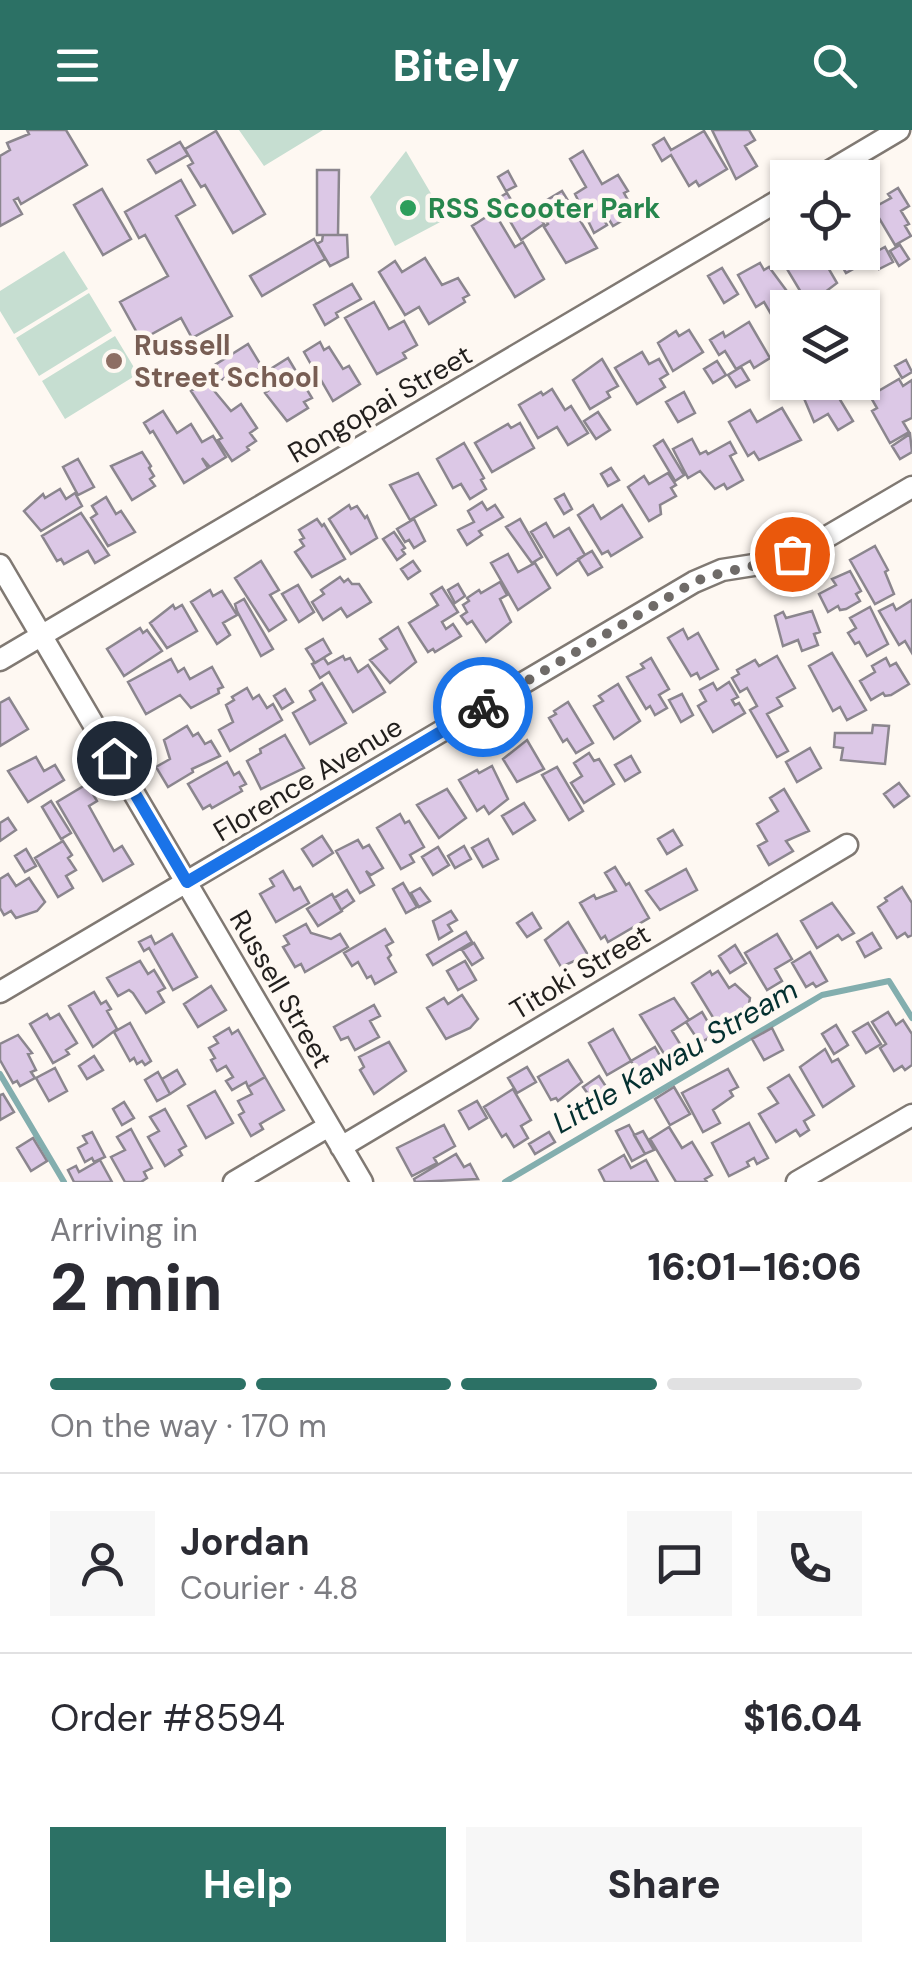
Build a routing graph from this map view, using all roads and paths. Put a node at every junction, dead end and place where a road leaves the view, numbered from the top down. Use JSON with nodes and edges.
{"nodes":[{"id":1,"x":899,"y":130,"type":"edge"},
{"id":2,"x":848,"y":160,"type":"edge"},
{"id":3,"x":770,"y":207,"type":"edge"},
{"id":4,"x":912,"y":487,"type":"edge"},
{"id":5,"x":0,"y":565,"type":"edge"},
{"id":6,"x":41,"y":635,"type":"junction"},
{"id":7,"x":0,"y":660,"type":"edge"},
{"id":8,"x":847,"y":845,"type":"dead end"},
{"id":9,"x":187,"y":882,"type":"junction"},
{"id":10,"x":0,"y":992,"type":"edge"},
{"id":11,"x":912,"y":1116,"type":"edge"},
{"id":12,"x":329,"y":1126,"type":"junction"},
{"id":13,"x":342,"y":1147,"type":"junction"},
{"id":14,"x":234,"y":1182,"type":"edge"},
{"id":15,"x":362,"y":1182,"type":"edge"},
{"id":16,"x":797,"y":1182,"type":"edge"}],
"edges":[{"from":1,"to":2,"type":"street"},
{"from":3,"to":6,"type":"street","name":"Rongopai Street"},
{"from":4,"to":9,"type":"street","name":"Florence Avenue"},
{"from":5,"to":6,"type":"street","name":"Russell Street"},
{"from":6,"to":7,"type":"street","name":"Rongopai Street"},
{"from":6,"to":9,"type":"street","name":"Russell Street"},
{"from":8,"to":13,"type":"street","name":"Titoki Street"},
{"from":9,"to":10,"type":"street","name":"Florence Avenue"},
{"from":9,"to":12,"type":"street","name":"Russell Street"},
{"from":11,"to":16,"type":"street"},
{"from":12,"to":13,"type":"street","name":"Russell Street"},
{"from":12,"to":14,"type":"street"},
{"from":13,"to":15,"type":"street","name":"Russell Street"}]}
